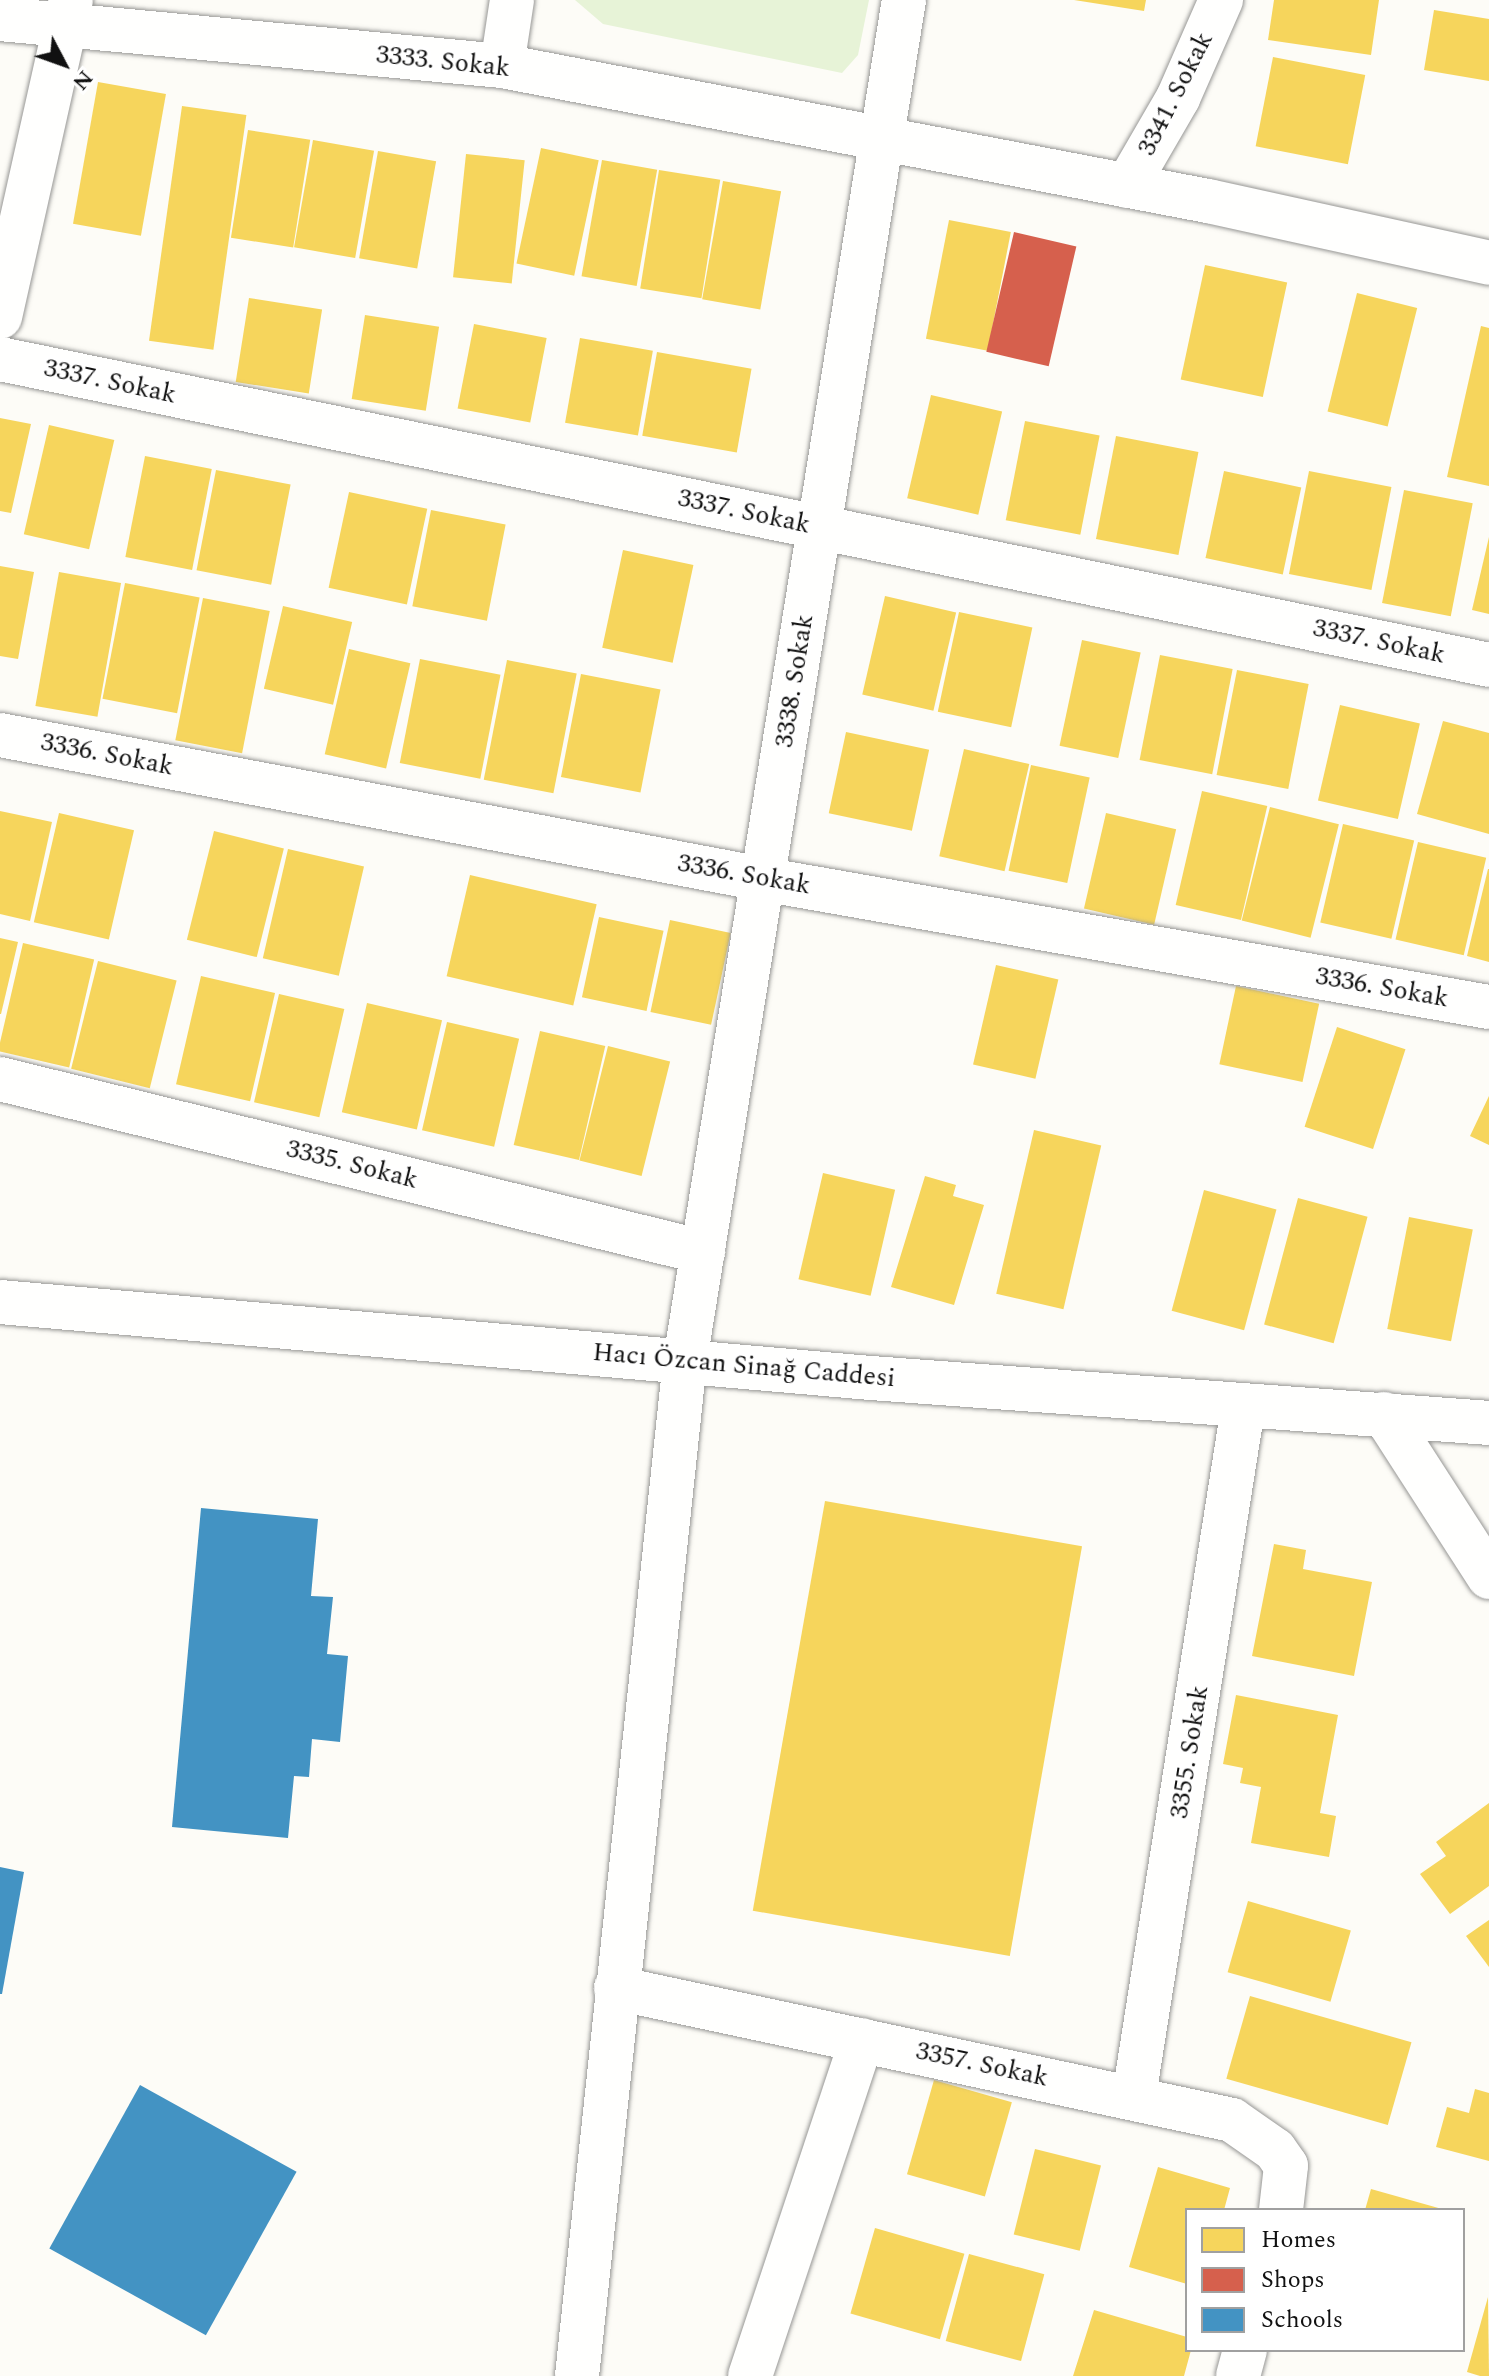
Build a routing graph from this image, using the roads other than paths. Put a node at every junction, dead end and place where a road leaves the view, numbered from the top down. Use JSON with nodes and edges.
{"nodes":[{"id":1,"x":512,"y":0,"type":"edge"},
{"id":2,"x":904,"y":0,"type":"edge"},
{"id":3,"x":1221,"y":0,"type":"edge"},
{"id":4,"x":68,"y":14,"type":"edge"},
{"id":5,"x":0,"y":19,"type":"edge"},
{"id":6,"x":502,"y":66,"type":"junction"},
{"id":7,"x":881,"y":140,"type":"junction"},
{"id":8,"x":1127,"y":186,"type":"junction"},
{"id":9,"x":1489,"y":263,"type":"edge"},
{"id":10,"x":0,"y":317,"type":"edge"},
{"id":11,"x":0,"y":359,"type":"edge"},
{"id":12,"x":819,"y":528,"type":"junction"},
{"id":13,"x":1489,"y":665,"type":"edge"},
{"id":14,"x":0,"y":735,"type":"edge"},
{"id":15,"x":762,"y":879,"type":"junction"},
{"id":16,"x":1489,"y":1007,"type":"edge"},
{"id":17,"x":0,"y":1079,"type":"edge"},
{"id":18,"x":703,"y":1252,"type":"junction"},
{"id":19,"x":0,"y":1302,"type":"edge"},
{"id":20,"x":685,"y":1361,"type":"junction"},
{"id":21,"x":1243,"y":1408,"type":"junction"},
{"id":22,"x":1384,"y":1414,"type":"junction"},
{"id":23,"x":1489,"y":1423,"type":"edge"},
{"id":24,"x":1489,"y":1577,"type":"edge"},
{"id":25,"x":616,"y":1988,"type":"junction"},
{"id":26,"x":862,"y":2040,"type":"junction"},
{"id":27,"x":1134,"y":2096,"type":"junction"},
{"id":28,"x":1281,"y":2208,"type":"edge"},
{"id":29,"x":1244,"y":2352,"type":"edge"},
{"id":30,"x":577,"y":2376,"type":"edge"},
{"id":31,"x":750,"y":2376,"type":"edge"},
{"id":32,"x":1238,"y":2376,"type":"edge"}],
"edges":[{"from":1,"to":6,"type":"street"},
{"from":2,"to":7,"type":"street","name":"3338. Sokak"},
{"from":3,"to":8,"type":"street","name":"3341. Sokak"},
{"from":4,"to":5,"type":"street","name":"3333. Sokak"},
{"from":4,"to":6,"type":"street","name":"3333. Sokak"},
{"from":4,"to":10,"type":"street"},
{"from":6,"to":7,"type":"street","name":"3333. Sokak"},
{"from":7,"to":8,"type":"street","name":"3333. Sokak"},
{"from":7,"to":12,"type":"street","name":"3338. Sokak"},
{"from":8,"to":9,"type":"street","name":"3333. Sokak"},
{"from":11,"to":12,"type":"street","name":"3337. Sokak"},
{"from":12,"to":13,"type":"street","name":"3337. Sokak"},
{"from":12,"to":15,"type":"street","name":"3338. Sokak"},
{"from":14,"to":15,"type":"street","name":"3336. Sokak"},
{"from":15,"to":16,"type":"street","name":"3336. Sokak"},
{"from":15,"to":18,"type":"street","name":"3338. Sokak"},
{"from":17,"to":18,"type":"street","name":"3335. Sokak"},
{"from":18,"to":20,"type":"street","name":"3338. Sokak"},
{"from":19,"to":20,"type":"street","name":"Hacı Özcan Sinağ Caddesi"},
{"from":20,"to":21,"type":"street","name":"Hacı Özcan Sinağ Caddesi"},
{"from":20,"to":25,"type":"street","name":"3338. Sokak"},
{"from":21,"to":22,"type":"street","name":"Hacı Özcan Sinağ Caddesi"},
{"from":21,"to":27,"type":"street","name":"3355. Sokak"},
{"from":22,"to":23,"type":"street","name":"Hacı Özcan Sinağ Caddesi"},
{"from":22,"to":24,"type":"street"},
{"from":25,"to":26,"type":"street","name":"3357. Sokak"},
{"from":25,"to":30,"type":"street","name":"3338. Sokak"},
{"from":26,"to":27,"type":"street","name":"3357. Sokak"},
{"from":26,"to":31,"type":"street"},
{"from":27,"to":28,"type":"street","name":"3357. Sokak"},
{"from":29,"to":32,"type":"street"}]}
